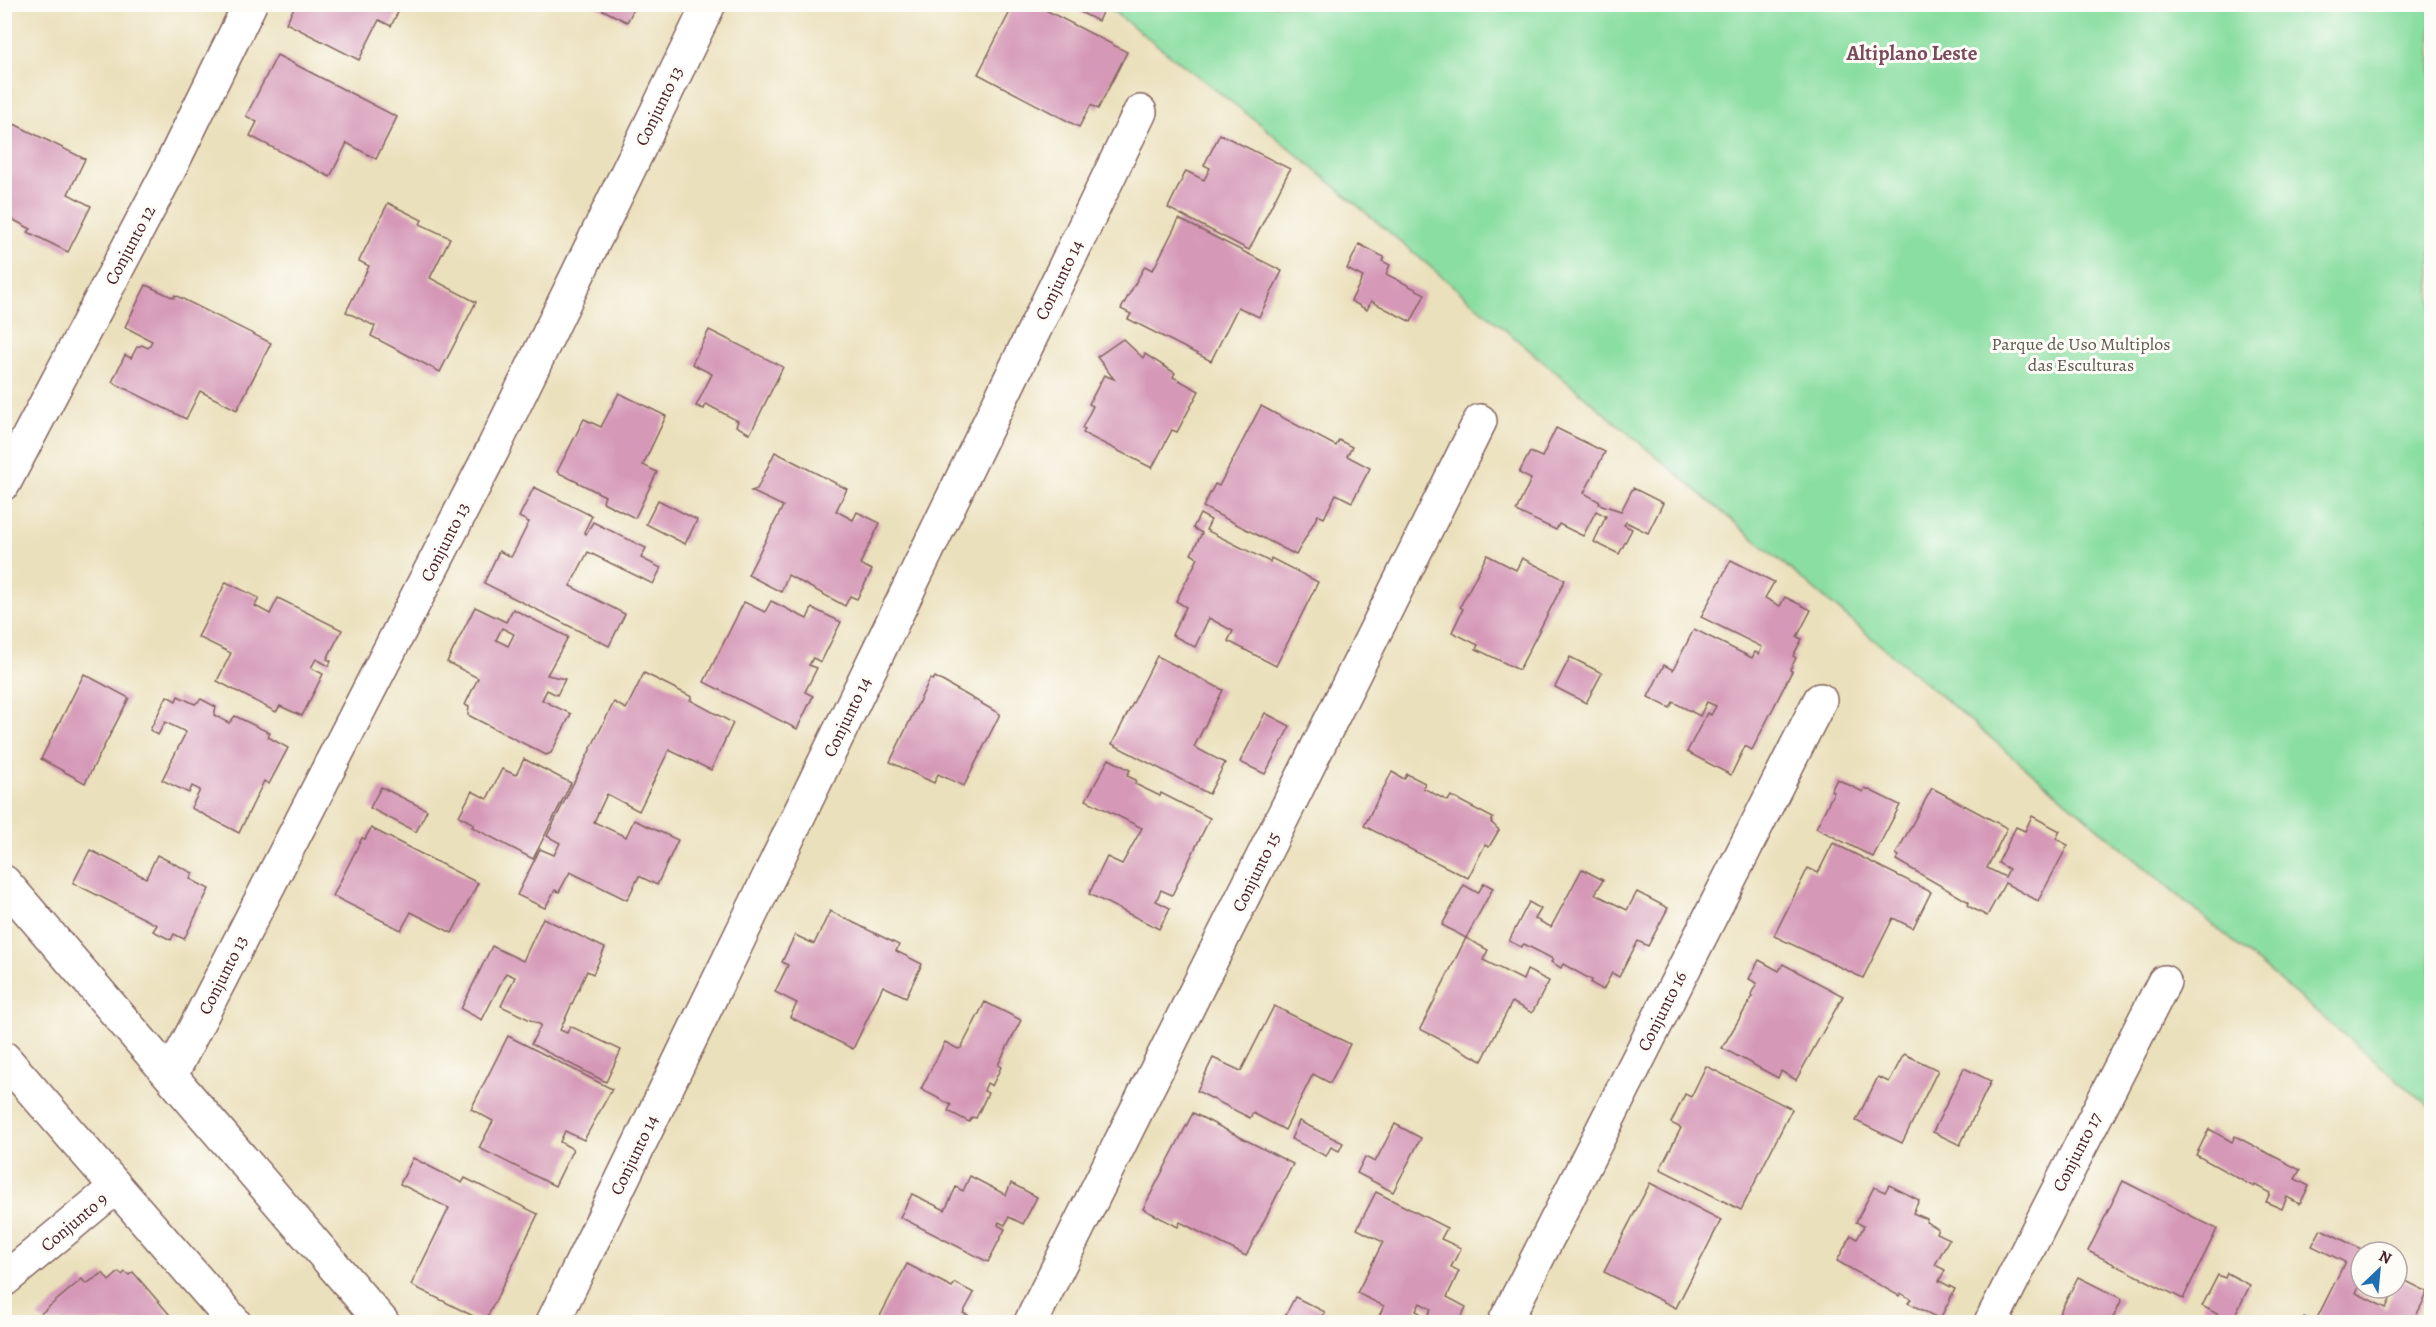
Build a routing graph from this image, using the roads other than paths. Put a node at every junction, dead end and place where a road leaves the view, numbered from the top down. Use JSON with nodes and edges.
{"nodes":[{"id":1,"x":250,"y":4,"type":"edge"},
{"id":2,"x":709,"y":4,"type":"edge"},
{"id":3,"x":1140,"y":112,"type":"dead end"},
{"id":4,"x":1480,"y":421,"type":"dead end"},
{"id":5,"x":4,"y":483,"type":"edge"},
{"id":6,"x":1820,"y":700,"type":"dead end"},
{"id":7,"x":7,"y":889,"type":"edge"},
{"id":8,"x":2164,"y":982,"type":"dead end"},
{"id":9,"x":4,"y":1058,"type":"edge"},
{"id":10,"x":171,"y":1075,"type":"junction"},
{"id":11,"x":116,"y":1187,"type":"junction"},
{"id":12,"x":4,"y":1280,"type":"edge"},
{"id":13,"x":234,"y":1323,"type":"edge"},
{"id":14,"x":382,"y":1323,"type":"edge"},
{"id":15,"x":553,"y":1323,"type":"edge"},
{"id":16,"x":1031,"y":1323,"type":"edge"},
{"id":17,"x":1505,"y":1323,"type":"edge"},
{"id":18,"x":1991,"y":1323,"type":"edge"}],
"edges":[{"from":1,"to":5,"type":"street","name":"Conjunto 12"},
{"from":2,"to":10,"type":"street","name":"Conjunto 13"},
{"from":3,"to":15,"type":"street","name":"Conjunto 14"},
{"from":4,"to":16,"type":"street","name":"Conjunto 15"},
{"from":6,"to":17,"type":"street","name":"Conjunto 16"},
{"from":7,"to":10,"type":"street"},
{"from":8,"to":18,"type":"street","name":"Conjunto 17"},
{"from":9,"to":11,"type":"street"},
{"from":10,"to":14,"type":"street"},
{"from":11,"to":12,"type":"street","name":"Conjunto 9"},
{"from":11,"to":13,"type":"street"}]}
